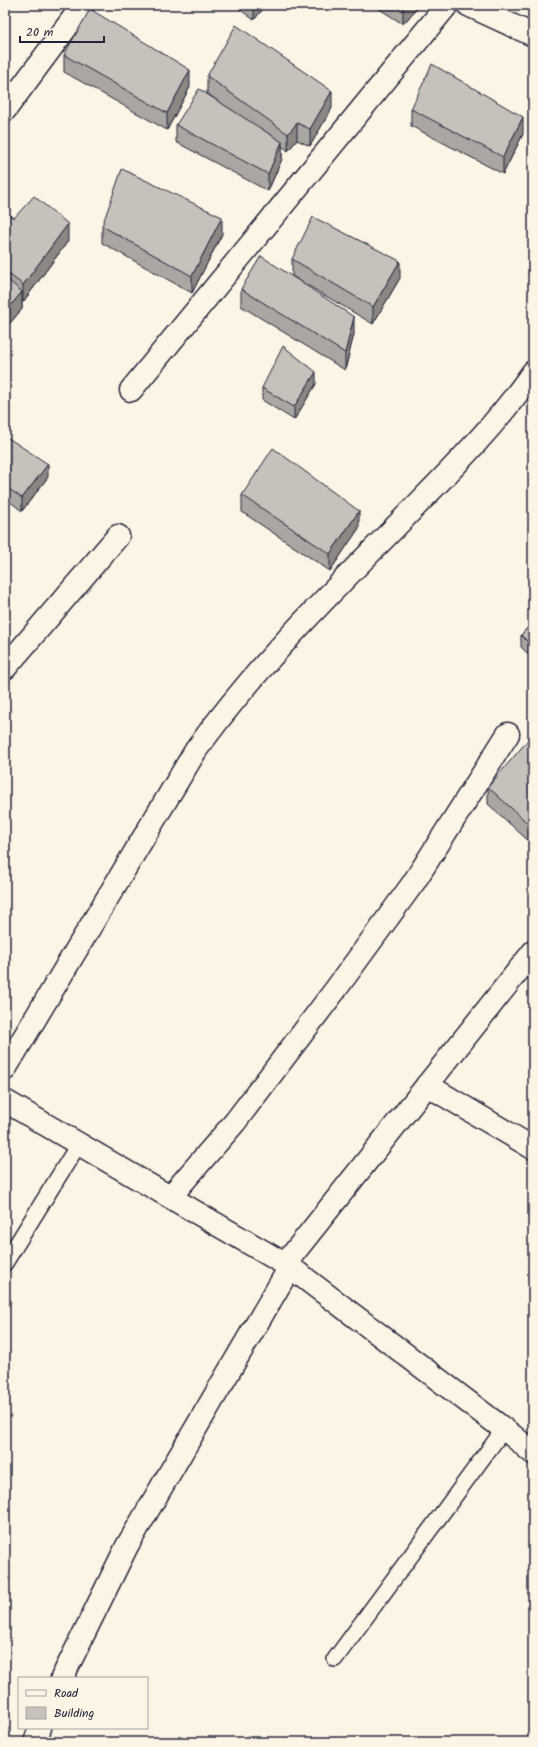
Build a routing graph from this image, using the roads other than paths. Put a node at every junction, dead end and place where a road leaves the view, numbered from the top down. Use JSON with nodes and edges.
{"nodes":[{"id":1,"x":83,"y":5,"type":"edge"},
{"id":2,"x":447,"y":5,"type":"edge"},
{"id":3,"x":468,"y":5,"type":"edge"},
{"id":4,"x":533,"y":35,"type":"edge"},
{"id":5,"x":5,"y":110,"type":"edge"},
{"id":6,"x":533,"y":372,"type":"edge"},
{"id":7,"x":131,"y":390,"type":"dead end"},
{"id":8,"x":118,"y":536,"type":"dead end"},
{"id":9,"x":5,"y":668,"type":"edge"},
{"id":10,"x":508,"y":734,"type":"dead end"},
{"id":11,"x":533,"y":952,"type":"edge"},
{"id":12,"x":5,"y":1069,"type":"edge"},
{"id":13,"x":427,"y":1085,"type":"junction"},
{"id":14,"x":5,"y":1102,"type":"edge"},
{"id":15,"x":78,"y":1145,"type":"junction"},
{"id":16,"x":533,"y":1148,"type":"edge"},
{"id":17,"x":170,"y":1197,"type":"junction"},
{"id":18,"x":5,"y":1263,"type":"edge"},
{"id":19,"x":288,"y":1266,"type":"junction"},
{"id":20,"x":504,"y":1430,"type":"junction"},
{"id":21,"x":533,"y":1453,"type":"edge"},
{"id":22,"x":335,"y":1659,"type":"dead end"},
{"id":23,"x":62,"y":1677,"type":"edge"},
{"id":24,"x":40,"y":1729,"type":"edge"},
{"id":25,"x":35,"y":1742,"type":"edge"}],
"edges":[{"from":1,"to":5,"type":"street"},
{"from":2,"to":7,"type":"street"},
{"from":3,"to":4,"type":"street"},
{"from":6,"to":12,"type":"street"},
{"from":8,"to":9,"type":"street"},
{"from":10,"to":17,"type":"street"},
{"from":11,"to":13,"type":"street"},
{"from":13,"to":16,"type":"street"},
{"from":13,"to":19,"type":"street"},
{"from":14,"to":15,"type":"street"},
{"from":15,"to":17,"type":"street"},
{"from":15,"to":18,"type":"lane"},
{"from":17,"to":19,"type":"street"},
{"from":19,"to":20,"type":"street"},
{"from":19,"to":23,"type":"street"},
{"from":20,"to":21,"type":"street"},
{"from":20,"to":22,"type":"lane"},
{"from":24,"to":25,"type":"street"}]}
